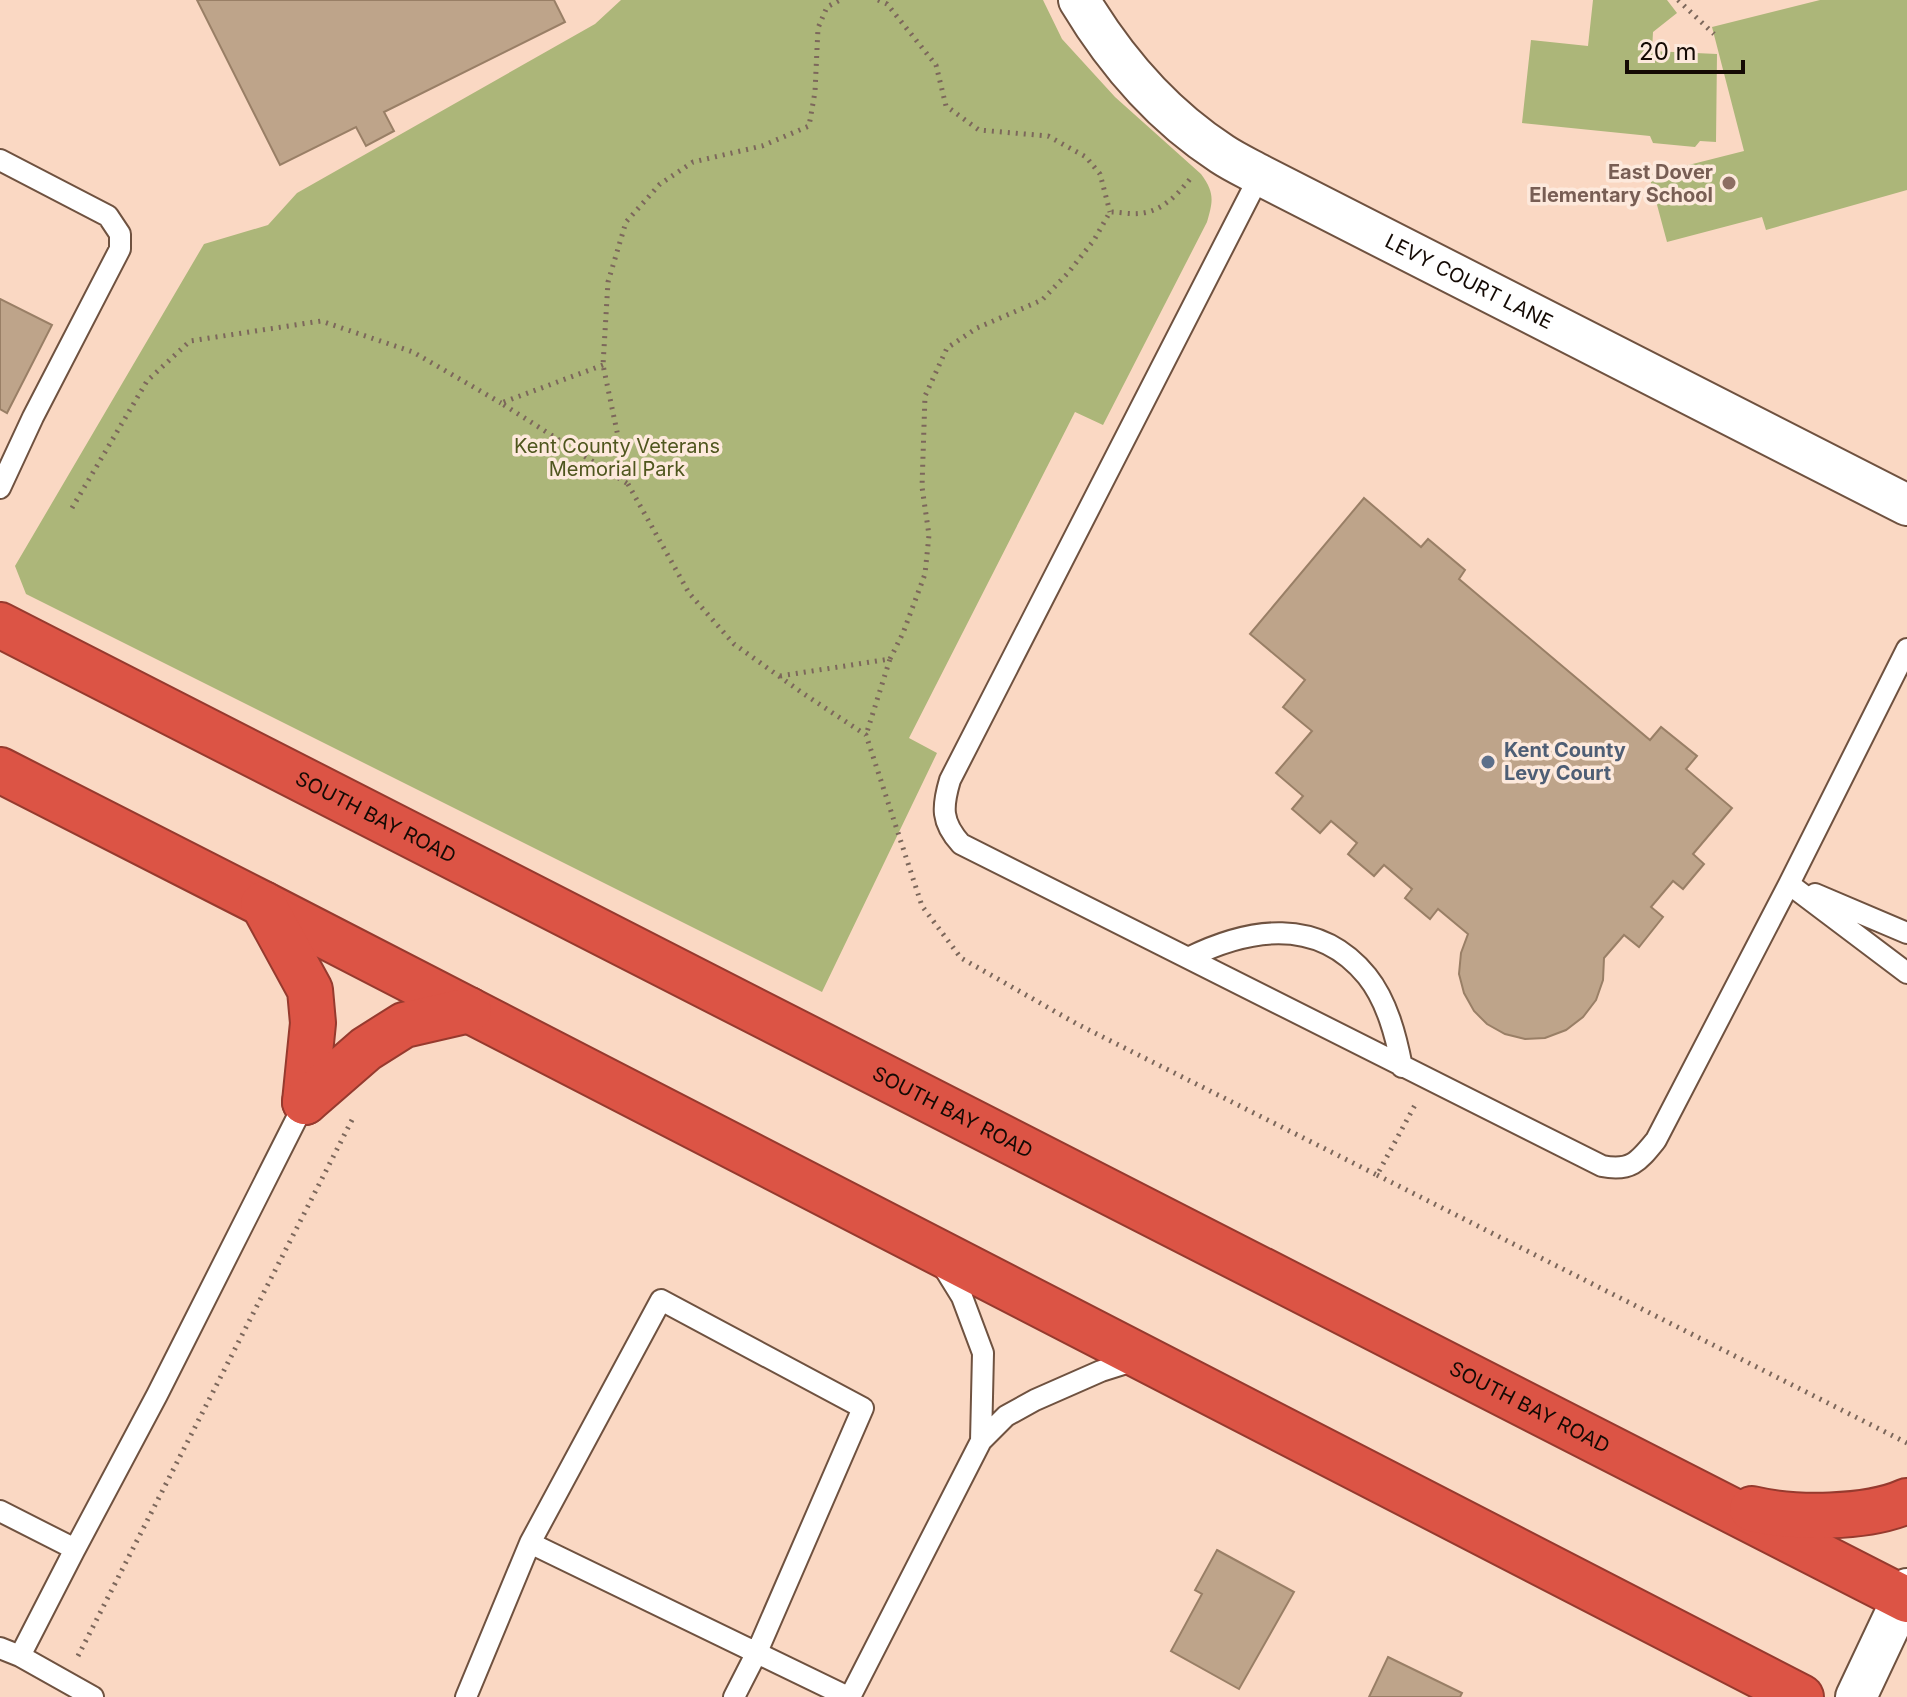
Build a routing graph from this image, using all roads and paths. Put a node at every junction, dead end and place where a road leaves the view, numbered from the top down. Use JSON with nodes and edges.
{"nodes":[{"id":1,"x":840,"y":0,"type":"edge"},
{"id":2,"x":878,"y":0,"type":"edge"},
{"id":3,"x":1079,"y":0,"type":"edge"},
{"id":4,"x":1678,"y":0,"type":"edge"},
{"id":5,"x":1714,"y":34,"type":"dead end"},
{"id":6,"x":0,"y":160,"type":"edge"},
{"id":7,"x":1260,"y":175,"type":"junction"},
{"id":8,"x":1190,"y":178,"type":"dead end"},
{"id":9,"x":1110,"y":212,"type":"junction"},
{"id":10,"x":603,"y":365,"type":"junction"},
{"id":11,"x":501,"y":403,"type":"junction"},
{"id":12,"x":0,"y":488,"type":"edge"},
{"id":13,"x":1907,"y":505,"type":"edge"},
{"id":14,"x":72,"y":508,"type":"dead end"},
{"id":15,"x":0,"y":625,"type":"edge"},
{"id":16,"x":1907,"y":649,"type":"edge"},
{"id":17,"x":890,"y":659,"type":"junction"},
{"id":18,"x":779,"y":676,"type":"dead end"},
{"id":19,"x":866,"y":735,"type":"dead end"},
{"id":20,"x":0,"y":770,"type":"edge"},
{"id":21,"x":1789,"y":884,"type":"junction"},
{"id":22,"x":263,"y":904,"type":"junction"},
{"id":23,"x":1907,"y":933,"type":"edge"},
{"id":24,"x":1188,"y":958,"type":"junction"},
{"id":25,"x":1907,"y":973,"type":"edge"},
{"id":26,"x":469,"y":1010,"type":"junction"},
{"id":27,"x":1402,"y":1067,"type":"junction"},
{"id":28,"x":305,"y":1102,"type":"junction"},
{"id":29,"x":355,"y":1114,"type":"dead end"},
{"id":30,"x":1377,"y":1175,"type":"dead end"},
{"id":31,"x":931,"y":1249,"type":"junction"},
{"id":32,"x":1143,"y":1358,"type":"junction"},
{"id":33,"x":981,"y":1441,"type":"junction"},
{"id":34,"x":1907,"y":1443,"type":"edge"},
{"id":35,"x":1711,"y":1499,"type":"junction"},
{"id":36,"x":1907,"y":1501,"type":"edge"},
{"id":37,"x":0,"y":1511,"type":"edge"},
{"id":38,"x":530,"y":1543,"type":"junction"},
{"id":39,"x":75,"y":1549,"type":"junction"},
{"id":40,"x":1906,"y":1596,"type":"edge"},
{"id":41,"x":1650,"y":1620,"type":"junction"},
{"id":42,"x":0,"y":1648,"type":"edge"},
{"id":43,"x":757,"y":1652,"type":"junction"},
{"id":44,"x":20,"y":1656,"type":"junction"},
{"id":45,"x":72,"y":1667,"type":"dead end"},
{"id":46,"x":93,"y":1697,"type":"edge"},
{"id":47,"x":466,"y":1697,"type":"edge"},
{"id":48,"x":734,"y":1697,"type":"edge"},
{"id":49,"x":849,"y":1697,"type":"edge"},
{"id":50,"x":1737,"y":1697,"type":"edge"},
{"id":51,"x":1801,"y":1697,"type":"edge"},
{"id":52,"x":1856,"y":1697,"type":"edge"}],
"edges":[{"from":1,"to":10,"type":"path"},
{"from":2,"to":9,"type":"path"},
{"from":3,"to":7,"type":"street","name":"LEVY COURT LANE"},
{"from":4,"to":5,"type":"path"},
{"from":6,"to":12,"type":"lane"},
{"from":7,"to":13,"type":"street","name":"LEVY COURT LANE"},
{"from":7,"to":24,"type":"lane"},
{"from":8,"to":9,"type":"path"},
{"from":9,"to":17,"type":"path"},
{"from":10,"to":11,"type":"path"},
{"from":10,"to":11,"type":"path"},
{"from":11,"to":14,"type":"path"},
{"from":15,"to":35,"type":"highway","name":"SOUTH BAY ROAD"},
{"from":16,"to":21,"type":"lane"},
{"from":17,"to":18,"type":"path"},
{"from":17,"to":19,"type":"path"},
{"from":20,"to":22,"type":"highway"},
{"from":21,"to":23,"type":"lane"},
{"from":21,"to":25,"type":"lane"},
{"from":21,"to":27,"type":"lane"},
{"from":22,"to":26,"type":"highway"},
{"from":22,"to":28,"type":"highway"},
{"from":24,"to":27,"type":"lane"},
{"from":24,"to":27,"type":"lane"},
{"from":26,"to":28,"type":"highway"},
{"from":26,"to":31,"type":"highway"},
{"from":28,"to":39,"type":"lane"},
{"from":29,"to":45,"type":"path"},
{"from":30,"to":34,"type":"path"},
{"from":31,"to":32,"type":"highway"},
{"from":31,"to":33,"type":"lane"},
{"from":32,"to":33,"type":"lane"},
{"from":32,"to":41,"type":"highway"},
{"from":33,"to":49,"type":"lane"},
{"from":35,"to":36,"type":"highway"},
{"from":35,"to":40,"type":"highway","name":"SOUTH BAY ROAD"},
{"from":37,"to":39,"type":"lane"},
{"from":38,"to":43,"type":"lane"},
{"from":38,"to":43,"type":"lane"},
{"from":38,"to":47,"type":"lane"},
{"from":39,"to":44,"type":"lane"},
{"from":40,"to":52,"type":"street"},
{"from":41,"to":50,"type":"highway"},
{"from":41,"to":51,"type":"highway"},
{"from":42,"to":44,"type":"lane"},
{"from":43,"to":48,"type":"lane"},
{"from":43,"to":49,"type":"lane"},
{"from":44,"to":46,"type":"lane"}]}
